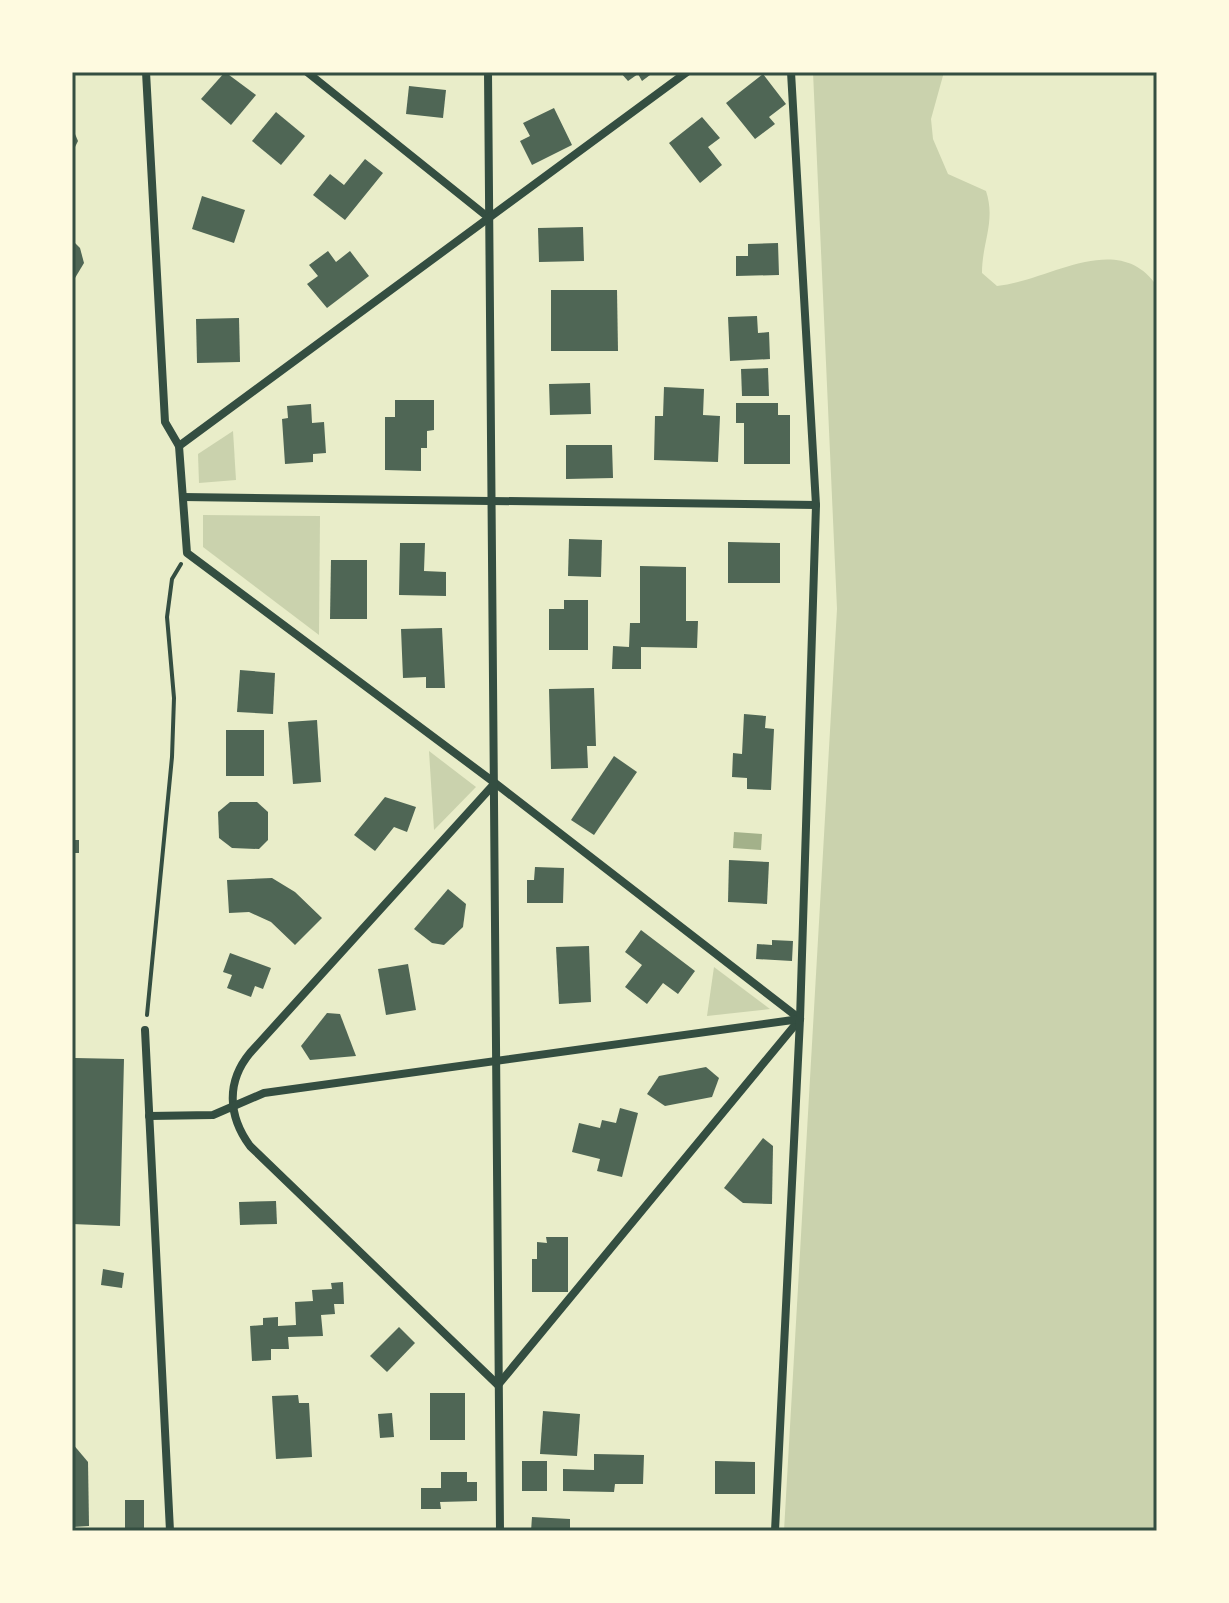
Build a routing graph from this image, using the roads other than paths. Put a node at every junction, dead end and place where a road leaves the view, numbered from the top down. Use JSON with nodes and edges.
{"nodes":[{"id":1,"x":146,"y":72,"type":"edge"},
{"id":2,"x":307,"y":72,"type":"edge"},
{"id":3,"x":488,"y":72,"type":"edge"},
{"id":4,"x":687,"y":72,"type":"edge"},
{"id":5,"x":791,"y":72,"type":"edge"},
{"id":6,"x":489,"y":218,"type":"junction"},
{"id":7,"x":179,"y":446,"type":"junction"},
{"id":8,"x":183,"y":497,"type":"junction"},
{"id":9,"x":493,"y":501,"type":"junction"},
{"id":10,"x":816,"y":505,"type":"junction"},
{"id":11,"x":495,"y":783,"type":"junction"},
{"id":12,"x":800,"y":1019,"type":"junction"},
{"id":13,"x":145,"y":1030,"type":"road end"},
{"id":14,"x":494,"y":1060,"type":"junction"},
{"id":15,"x":233,"y":1107,"type":"junction"},
{"id":16,"x":149,"y":1116,"type":"junction"},
{"id":17,"x":498,"y":1385,"type":"junction"},
{"id":18,"x":170,"y":1531,"type":"edge"},
{"id":19,"x":500,"y":1531,"type":"edge"},
{"id":20,"x":775,"y":1531,"type":"edge"}],
"edges":[{"from":1,"to":7,"type":"street"},
{"from":2,"to":6,"type":"street"},
{"from":3,"to":6,"type":"street"},
{"from":4,"to":6,"type":"street"},
{"from":5,"to":10,"type":"street"},
{"from":6,"to":7,"type":"street"},
{"from":6,"to":9,"type":"street"},
{"from":7,"to":8,"type":"street"},
{"from":8,"to":9,"type":"street"},
{"from":8,"to":11,"type":"street"},
{"from":9,"to":10,"type":"street"},
{"from":9,"to":11,"type":"street"},
{"from":10,"to":12,"type":"street"},
{"from":11,"to":12,"type":"street"},
{"from":11,"to":14,"type":"street"},
{"from":11,"to":15,"type":"street"},
{"from":12,"to":14,"type":"street"},
{"from":12,"to":17,"type":"street"},
{"from":12,"to":20,"type":"street"},
{"from":13,"to":16,"type":"street"},
{"from":14,"to":15,"type":"street"},
{"from":14,"to":17,"type":"street"},
{"from":15,"to":16,"type":"street"},
{"from":15,"to":17,"type":"street"},
{"from":16,"to":18,"type":"street"},
{"from":17,"to":19,"type":"street"}]}
